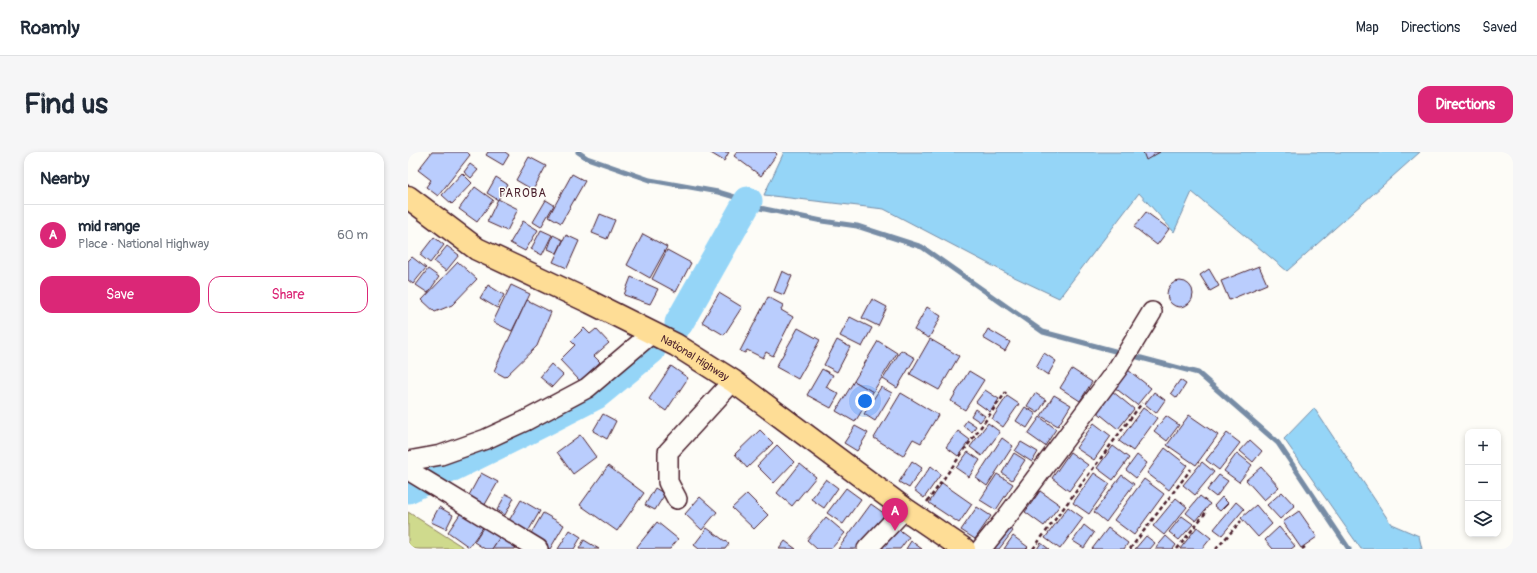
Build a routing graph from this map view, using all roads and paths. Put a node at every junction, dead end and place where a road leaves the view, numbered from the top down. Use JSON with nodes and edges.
{"nodes":[{"id":1,"x":408,"y":197,"type":"edge"},
{"id":2,"x":1152,"y":312,"type":"dead end"},
{"id":3,"x":652,"y":333,"type":"junction"},
{"id":4,"x":733,"y":381,"type":"junction"},
{"id":5,"x":1006,"y":392,"type":"dead end"},
{"id":6,"x":1142,"y":403,"type":"dead end"},
{"id":7,"x":408,"y":461,"type":"edge"},
{"id":8,"x":1191,"y":469,"type":"dead end"},
{"id":9,"x":408,"y":470,"type":"edge"},
{"id":10,"x":677,"y":499,"type":"dead end"},
{"id":11,"x":1207,"y":511,"type":"dead end"},
{"id":12,"x":910,"y":513,"type":"junction"},
{"id":13,"x":1241,"y":521,"type":"dead end"},
{"id":14,"x":538,"y":549,"type":"edge"},
{"id":15,"x":868,"y":549,"type":"edge"},
{"id":16,"x":964,"y":549,"type":"edge"},
{"id":17,"x":981,"y":549,"type":"edge"},
{"id":18,"x":1033,"y":549,"type":"edge"},
{"id":19,"x":1130,"y":549,"type":"edge"},
{"id":20,"x":1177,"y":549,"type":"edge"},
{"id":21,"x":1216,"y":549,"type":"edge"}],
"edges":[{"from":1,"to":3,"type":"main road","name":"National Highway"},
{"from":2,"to":17,"type":"street"},
{"from":3,"to":4,"type":"main road","name":"National Highway"},
{"from":3,"to":7,"type":"street"},
{"from":4,"to":10,"type":"street"},
{"from":4,"to":12,"type":"main road","name":"National Highway"},
{"from":5,"to":12,"type":"path"},
{"from":6,"to":18,"type":"path"},
{"from":8,"to":19,"type":"path"},
{"from":9,"to":14,"type":"street"},
{"from":11,"to":20,"type":"path"},
{"from":12,"to":15,"type":"street"},
{"from":12,"to":16,"type":"main road","name":"National Highway"},
{"from":13,"to":21,"type":"path"}]}
